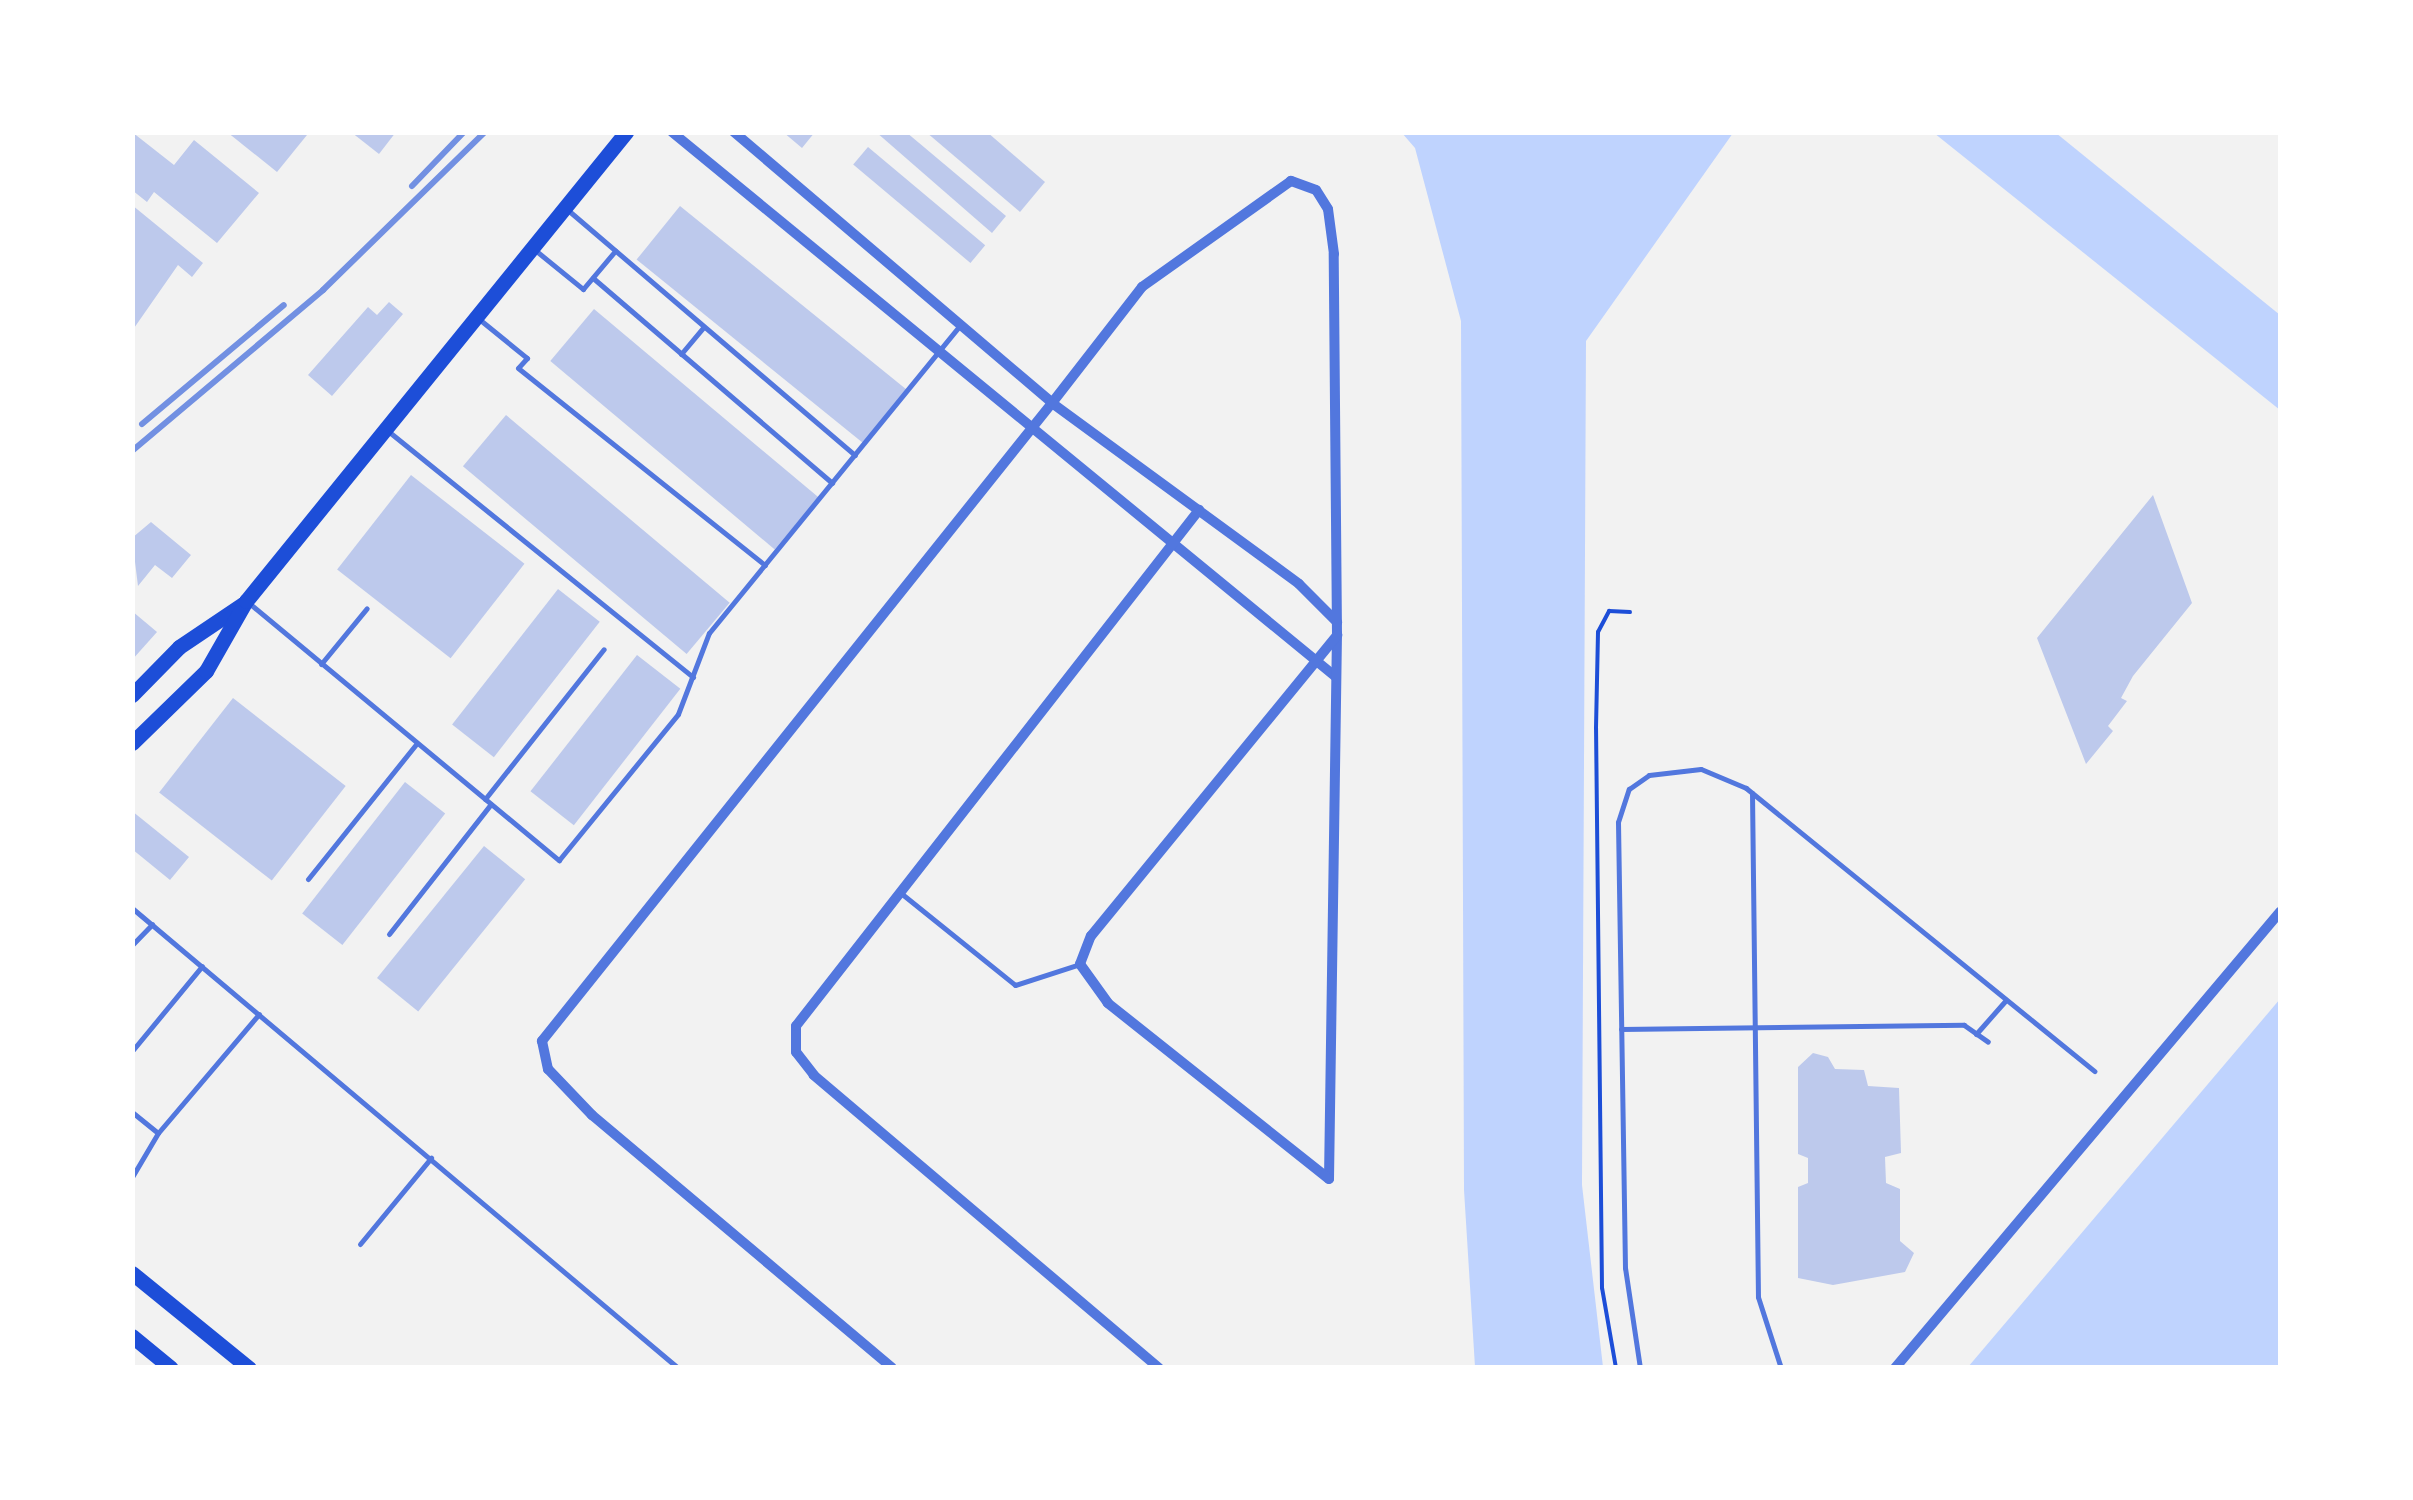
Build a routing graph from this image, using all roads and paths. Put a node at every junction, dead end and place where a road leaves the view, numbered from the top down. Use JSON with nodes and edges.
{"nodes":[{"id":1,"x":626,"y":132,"type":"edge"},
{"id":2,"x":672,"y":132,"type":"edge"},
{"id":3,"x":734,"y":132,"type":"edge"},
{"id":4,"x":566,"y":209,"type":"junction"},
{"id":5,"x":534,"y":250,"type":"junction"},
{"id":6,"x":615,"y":251,"type":"junction"},
{"id":7,"x":592,"y":278,"type":"junction"},
{"id":8,"x":479,"y":319,"type":"junction"},
{"id":9,"x":961,"y":324,"type":"junction"},
{"id":10,"x":704,"y":327,"type":"junction"},
{"id":11,"x":939,"y":350,"type":"junction"},
{"id":12,"x":681,"y":354,"type":"junction"},
{"id":13,"x":1052,"y":403,"type":"junction"},
{"id":14,"x":1033,"y":427,"type":"junction"},
{"id":15,"x":388,"y":430,"type":"junction"},
{"id":16,"x":855,"y":455,"type":"junction"},
{"id":17,"x":832,"y":484,"type":"junction"},
{"id":18,"x":1199,"y":510,"type":"junction"},
{"id":19,"x":1175,"y":540,"type":"junction"},
{"id":20,"x":765,"y":565,"type":"junction"},
{"id":21,"x":246,"y":602,"type":"junction"},
{"id":22,"x":368,"y":608,"type":"dead end"},
{"id":23,"x":1630,"y":612,"type":"dead end"},
{"id":24,"x":1337,"y":628,"type":"junction"},
{"id":25,"x":604,"y":649,"type":"dead end"},
{"id":26,"x":1317,"y":659,"type":"junction"},
{"id":27,"x":321,"y":664,"type":"junction"},
{"id":28,"x":693,"y":677,"type":"junction"},
{"id":29,"x":1336,"y":677,"type":"junction"},
{"id":30,"x":132,"y":694,"type":"edge"},
{"id":31,"x":132,"y":743,"type":"edge"},
{"id":32,"x":416,"y":743,"type":"junction"},
{"id":33,"x":1752,"y":793,"type":"junction"},
{"id":34,"x":488,"y":802,"type":"junction"},
{"id":35,"x":308,"y":879,"type":"dead end"},
{"id":36,"x":900,"y":892,"type":"junction"},
{"id":37,"x":132,"y":908,"type":"edge"},
{"id":38,"x":2280,"y":912,"type":"edge"},
{"id":39,"x":152,"y":924,"type":"junction"},
{"id":40,"x":389,"y":934,"type":"dead end"},
{"id":41,"x":132,"y":946,"type":"edge"},
{"id":42,"x":1080,"y":964,"type":"junction"},
{"id":43,"x":202,"y":966,"type":"junction"},
{"id":44,"x":2006,"y":1000,"type":"junction"},
{"id":45,"x":258,"y":1014,"type":"junction"},
{"id":46,"x":1757,"y":1024,"type":"junction"},
{"id":47,"x":1621,"y":1029,"type":"junction"},
{"id":48,"x":1976,"y":1034,"type":"junction"},
{"id":49,"x":1988,"y":1042,"type":"dead end"},
{"id":50,"x":132,"y":1051,"type":"edge"},
{"id":51,"x":2094,"y":1071,"type":"dead end"},
{"id":52,"x":132,"y":1112,"type":"edge"},
{"id":53,"x":158,"y":1133,"type":"junction"},
{"id":54,"x":432,"y":1157,"type":"junction"},
{"id":55,"x":132,"y":1177,"type":"edge"},
{"id":56,"x":360,"y":1244,"type":"dead end"},
{"id":57,"x":132,"y":1273,"type":"edge"},
{"id":58,"x":132,"y":1336,"type":"edge"},
{"id":59,"x":170,"y":1368,"type":"edge"},
{"id":60,"x":249,"y":1368,"type":"edge"},
{"id":61,"x":678,"y":1368,"type":"edge"},
{"id":62,"x":892,"y":1368,"type":"edge"},
{"id":63,"x":1159,"y":1368,"type":"edge"},
{"id":64,"x":1616,"y":1368,"type":"edge"},
{"id":65,"x":1640,"y":1368,"type":"edge"},
{"id":66,"x":1781,"y":1368,"type":"edge"},
{"id":67,"x":1895,"y":1368,"type":"edge"}],
"edges":[{"from":1,"to":4,"type":"main road"},
{"from":2,"to":11,"type":"street"},
{"from":3,"to":9,"type":"street"},
{"from":4,"to":5,"type":"main road"},
{"from":4,"to":6,"type":"lane"},
{"from":5,"to":7,"type":"lane"},
{"from":5,"to":8,"type":"main road"},
{"from":6,"to":7,"type":"lane"},
{"from":6,"to":10,"type":"lane"},
{"from":7,"to":12,"type":"lane"},
{"from":8,"to":15,"type":"main road"},
{"from":8,"to":20,"type":"lane"},
{"from":9,"to":11,"type":"lane"},
{"from":9,"to":13,"type":"street"},
{"from":10,"to":12,"type":"lane"},
{"from":10,"to":16,"type":"lane"},
{"from":11,"to":14,"type":"street"},
{"from":11,"to":16,"type":"lane"},
{"from":12,"to":17,"type":"lane"},
{"from":13,"to":14,"type":"street"},
{"from":13,"to":18,"type":"street"},
{"from":13,"to":24,"type":"street"},
{"from":14,"to":19,"type":"street"},
{"from":14,"to":62,"type":"street"},
{"from":15,"to":21,"type":"main road"},
{"from":15,"to":28,"type":"lane"},
{"from":16,"to":17,"type":"lane"},
{"from":17,"to":20,"type":"lane"},
{"from":18,"to":19,"type":"street"},
{"from":18,"to":24,"type":"street"},
{"from":19,"to":26,"type":"street"},
{"from":19,"to":36,"type":"street"},
{"from":20,"to":28,"type":"lane"},
{"from":21,"to":27,"type":"lane"},
{"from":21,"to":30,"type":"main road"},
{"from":21,"to":31,"type":"main road"},
{"from":22,"to":27,"type":"lane"},
{"from":23,"to":64,"type":"path"},
{"from":24,"to":26,"type":"street"},
{"from":24,"to":29,"type":"street"},
{"from":25,"to":34,"type":"lane"},
{"from":26,"to":29,"type":"street"},
{"from":26,"to":42,"type":"street"},
{"from":27,"to":32,"type":"lane"},
{"from":28,"to":34,"type":"lane"},
{"from":29,"to":42,"type":"street"},
{"from":32,"to":34,"type":"lane"},
{"from":32,"to":35,"type":"lane"},
{"from":33,"to":44,"type":"lane"},
{"from":33,"to":46,"type":"lane"},
{"from":33,"to":47,"type":"lane"},
{"from":34,"to":40,"type":"lane"},
{"from":36,"to":42,"type":"lane"},
{"from":36,"to":63,"type":"street"},
{"from":37,"to":39,"type":"lane"},
{"from":38,"to":67,"type":"street"},
{"from":39,"to":41,"type":"lane"},
{"from":39,"to":43,"type":"lane"},
{"from":43,"to":45,"type":"lane"},
{"from":43,"to":50,"type":"lane"},
{"from":44,"to":48,"type":"lane"},
{"from":44,"to":51,"type":"lane"},
{"from":45,"to":53,"type":"lane"},
{"from":45,"to":54,"type":"lane"},
{"from":46,"to":47,"type":"lane"},
{"from":46,"to":48,"type":"lane"},
{"from":46,"to":66,"type":"lane"},
{"from":47,"to":65,"type":"lane"},
{"from":48,"to":49,"type":"lane"},
{"from":52,"to":53,"type":"lane"},
{"from":53,"to":55,"type":"lane"},
{"from":54,"to":56,"type":"lane"},
{"from":54,"to":61,"type":"lane"},
{"from":57,"to":60,"type":"main road"},
{"from":58,"to":59,"type":"main road"}]}
